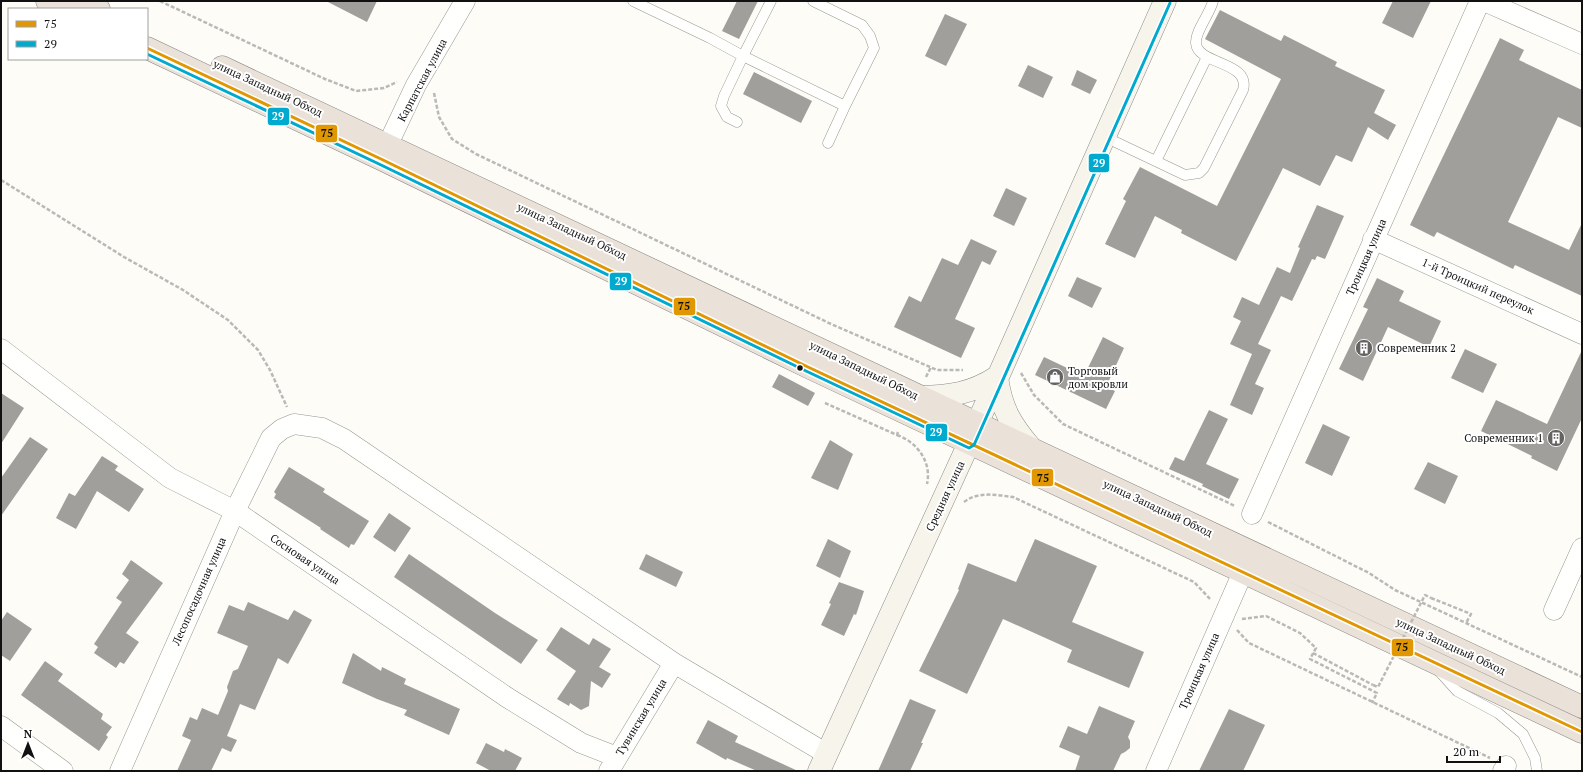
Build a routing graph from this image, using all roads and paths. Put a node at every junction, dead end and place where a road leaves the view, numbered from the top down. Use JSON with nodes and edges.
{"nodes":[{"id":1,"x":47,"y":1,"type":"edge"},
{"id":2,"x":83,"y":1,"type":"edge"},
{"id":3,"x":160,"y":1,"type":"edge"},
{"id":4,"x":465,"y":1,"type":"edge"},
{"id":5,"x":633,"y":1,"type":"edge"},
{"id":6,"x":771,"y":1,"type":"edge"},
{"id":7,"x":813,"y":1,"type":"edge"},
{"id":8,"x":1166,"y":1,"type":"edge"},
{"id":9,"x":1213,"y":1,"type":"edge"},
{"id":10,"x":1480,"y":1,"type":"edge"},
{"id":11,"x":1484,"y":1,"type":"edge"},
{"id":12,"x":62,"y":8,"type":"edge"},
{"id":13,"x":98,"y":8,"type":"edge"},
{"id":14,"x":148,"y":33,"type":"edge"},
{"id":15,"x":1582,"y":44,"type":"edge"},
{"id":16,"x":148,"y":48,"type":"edge"},
{"id":17,"x":743,"y":56,"type":"junction"},
{"id":18,"x":1207,"y":56,"type":"junction"},
{"id":19,"x":416,"y":85,"type":"junction"},
{"id":20,"x":845,"y":106,"type":"junction"},
{"id":21,"x":737,"y":122,"type":"dead end"},
{"id":22,"x":1105,"y":137,"type":"junction"},
{"id":23,"x":828,"y":143,"type":"dead end"},
{"id":24,"x":385,"y":152,"type":"junction"},
{"id":25,"x":1156,"y":161,"type":"junction"},
{"id":26,"x":1,"y":180,"type":"edge"},
{"id":27,"x":1374,"y":239,"type":"junction"},
{"id":28,"x":1582,"y":334,"type":"edge"},
{"id":29,"x":1,"y":349,"type":"edge"},
{"id":30,"x":966,"y":370,"type":"dead end"},
{"id":31,"x":1020,"y":372,"type":"dead end"},
{"id":32,"x":997,"y":377,"type":"junction"},
{"id":33,"x":920,"y":397,"type":"junction"},
{"id":34,"x":294,"y":424,"type":"junction"},
{"id":35,"x":973,"y":434,"type":"junction"},
{"id":36,"x":897,"y":435,"type":"dead end"},
{"id":37,"x":1031,"y":448,"type":"junction"},
{"id":38,"x":926,"y":489,"type":"dead end"},
{"id":39,"x":961,"y":504,"type":"dead end"},
{"id":40,"x":234,"y":511,"type":"junction"},
{"id":41,"x":1252,"y":514,"type":"junction"},
{"id":42,"x":1582,"y":548,"type":"edge"},
{"id":43,"x":1243,"y":572,"type":"junction"},
{"id":44,"x":1554,"y":610,"type":"dead end"},
{"id":45,"x":1228,"y":616,"type":"junction"},
{"id":46,"x":1466,"y":623,"type":"junction"},
{"id":47,"x":1313,"y":653,"type":"junction"},
{"id":48,"x":1426,"y":658,"type":"junction"},
{"id":49,"x":674,"y":663,"type":"junction"},
{"id":50,"x":1582,"y":677,"type":"edge"},
{"id":51,"x":1372,"y":703,"type":"junction"},
{"id":52,"x":1582,"y":708,"type":"edge"},
{"id":53,"x":1,"y":726,"type":"edge"},
{"id":54,"x":1582,"y":732,"type":"edge"},
{"id":55,"x":823,"y":762,"type":"edge"},
{"id":56,"x":613,"y":764,"type":"edge"},
{"id":57,"x":1504,"y":768,"type":"edge"},
{"id":58,"x":63,"y":771,"type":"edge"},
{"id":59,"x":120,"y":771,"type":"edge"},
{"id":60,"x":1156,"y":771,"type":"edge"},
{"id":61,"x":1537,"y":771,"type":"edge"}],
"edges":[{"from":1,"to":12,"type":"highway"},
{"from":2,"to":13,"type":"highway"},
{"from":3,"to":19,"type":"path"},
{"from":4,"to":19,"type":"street","name":"Карпатская улица"},
{"from":5,"to":17,"type":"lane"},
{"from":6,"to":17,"type":"lane"},
{"from":7,"to":20,"type":"lane"},
{"from":8,"to":22,"type":"street","name":"Средняя улица"},
{"from":9,"to":18,"type":"lane"},
{"from":10,"to":27,"type":"street","name":"Троицкая улица"},
{"from":11,"to":15,"type":"street"},
{"from":14,"to":24,"type":"highway","name":"улица Западный Обход"},
{"from":16,"to":24,"type":"highway","name":"улица Западный Обход"},
{"from":17,"to":20,"type":"lane"},
{"from":17,"to":21,"type":"lane"},
{"from":18,"to":25,"type":"lane"},
{"from":18,"to":25,"type":"lane"},
{"from":19,"to":24,"type":"street","name":"Карпатская улица"},
{"from":19,"to":30,"type":"path"},
{"from":20,"to":23,"type":"lane"},
{"from":22,"to":25,"type":"lane"},
{"from":22,"to":32,"type":"street","name":"Средняя улица"},
{"from":24,"to":33,"type":"highway","name":"улица Западный Обход"},
{"from":24,"to":35,"type":"highway","name":"улица Западный Обход"},
{"from":26,"to":34,"type":"path"},
{"from":27,"to":28,"type":"street","name":"1-й Троицкий переулок"},
{"from":27,"to":41,"type":"street","name":"Троицкая улица"},
{"from":29,"to":40,"type":"street","name":"Сосновая улица"},
{"from":31,"to":41,"type":"path"},
{"from":32,"to":33,"type":"street"},
{"from":32,"to":35,"type":"street","name":"Средняя улица"},
{"from":32,"to":37,"type":"street"},
{"from":33,"to":35,"type":"highway","name":"улица Западный Обход"},
{"from":34,"to":40,"type":"street","name":"Лесопосадочная улица"},
{"from":34,"to":49,"type":"street"},
{"from":35,"to":37,"type":"highway","name":"улица Западный Обход"},
{"from":35,"to":43,"type":"highway","name":"улица Западный Обход"},
{"from":35,"to":55,"type":"street","name":"Средняя улица"},
{"from":36,"to":38,"type":"path"},
{"from":37,"to":52,"type":"highway","name":"улица Западный Обход"},
{"from":39,"to":45,"type":"path"},
{"from":40,"to":56,"type":"street","name":"Сосновая улица"},
{"from":40,"to":59,"type":"street","name":"Лесопосадочная улица"},
{"from":41,"to":46,"type":"path"},
{"from":42,"to":44,"type":"street"},
{"from":43,"to":45,"type":"street","name":"Троицкая улица"},
{"from":43,"to":48,"type":"highway","name":"улица Западный Обход"},
{"from":45,"to":47,"type":"path"},
{"from":45,"to":51,"type":"path"},
{"from":45,"to":60,"type":"street","name":"Троицкая улица"},
{"from":46,"to":47,"type":"path","bridge":true},
{"from":46,"to":50,"type":"path"},
{"from":47,"to":51,"type":"path"},
{"from":48,"to":54,"type":"highway","name":"улица Западный Обход"},
{"from":48,"to":61,"type":"lane"},
{"from":49,"to":55,"type":"street"},
{"from":49,"to":56,"type":"street","name":"Тувинская улица"},
{"from":51,"to":57,"type":"path"},
{"from":53,"to":58,"type":"street"}]}
